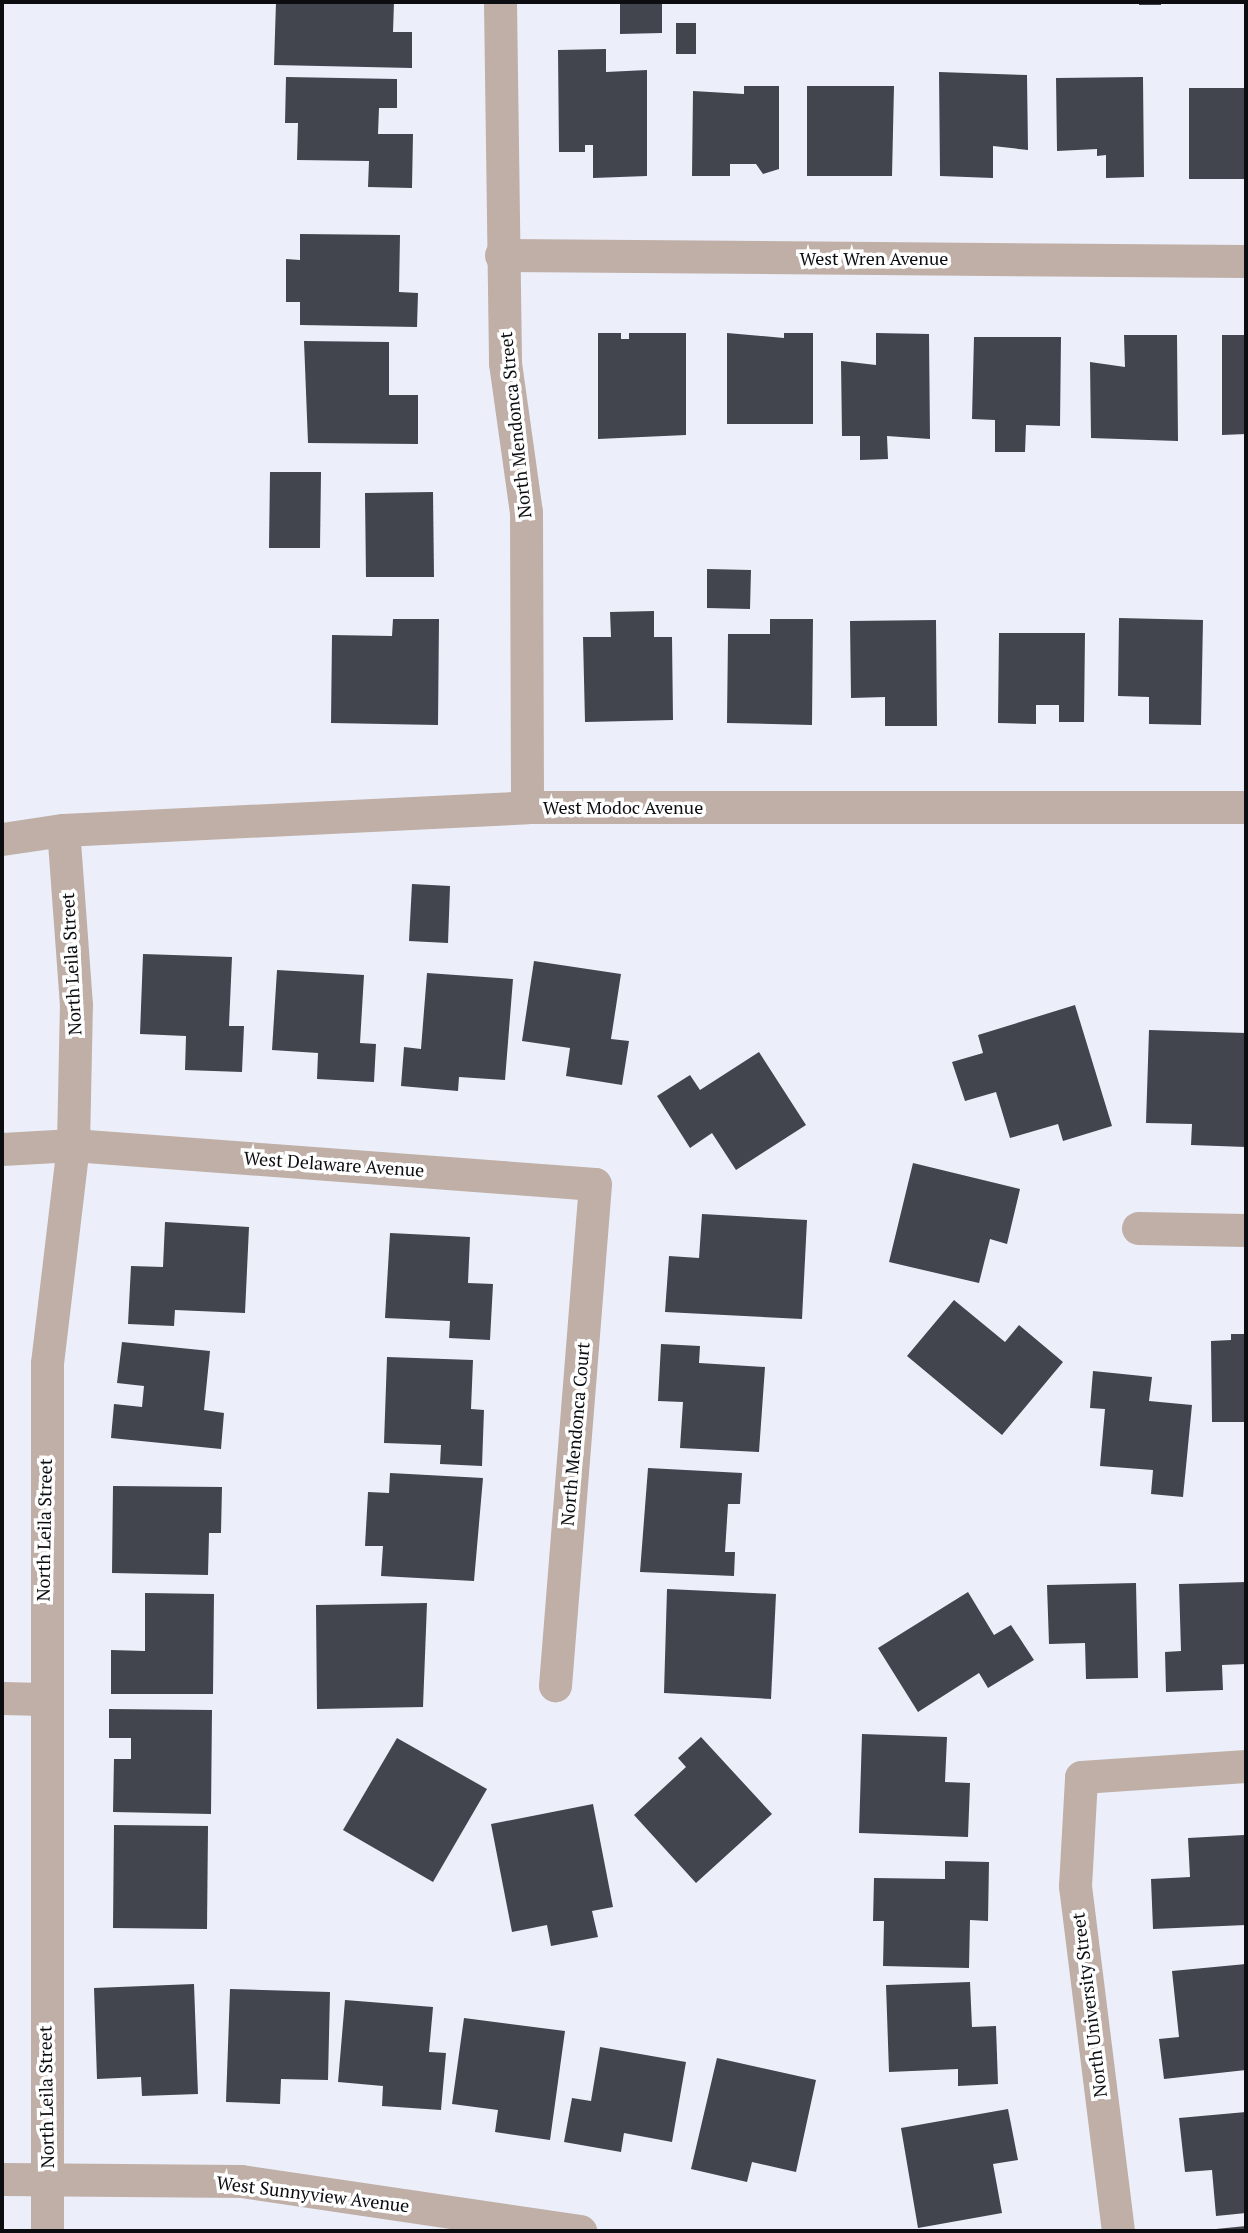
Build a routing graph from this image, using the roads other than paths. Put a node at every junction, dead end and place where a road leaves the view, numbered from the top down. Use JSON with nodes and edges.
{"nodes":[{"id":1,"x":500,"y":2,"type":"edge"},
{"id":2,"x":501,"y":255,"type":"junction"},
{"id":3,"x":1246,"y":261,"type":"edge"},
{"id":4,"x":527,"y":807,"type":"junction"},
{"id":5,"x":1246,"y":807,"type":"edge"},
{"id":6,"x":63,"y":830,"type":"junction"},
{"id":7,"x":2,"y":839,"type":"edge"},
{"id":8,"x":73,"y":1145,"type":"junction"},
{"id":9,"x":2,"y":1150,"type":"edge"},
{"id":10,"x":595,"y":1184,"type":"joint"},
{"id":11,"x":1138,"y":1228,"type":"dead end"},
{"id":12,"x":1246,"y":1230,"type":"edge"},
{"id":13,"x":555,"y":1685,"type":"dead end"},
{"id":14,"x":2,"y":1698,"type":"edge"},
{"id":15,"x":42,"y":1699,"type":"junction"},
{"id":16,"x":1246,"y":1766,"type":"edge"},
{"id":17,"x":47,"y":2178,"type":"junction"},
{"id":18,"x":2,"y":2179,"type":"edge"},
{"id":19,"x":566,"y":2230,"type":"edge"},
{"id":20,"x":47,"y":2231,"type":"edge"},
{"id":21,"x":1118,"y":2231,"type":"edge"}],
"edges":[{"from":1,"to":2,"type":"street","name":"North Mendonca Street"},
{"from":2,"to":3,"type":"street","name":"West Wren Avenue"},
{"from":2,"to":4,"type":"street","name":"North Mendonca Street"},
{"from":4,"to":5,"type":"street","name":"West Modoc Avenue"},
{"from":4,"to":6,"type":"street","name":"West Modoc Avenue"},
{"from":6,"to":7,"type":"street","name":"West Modoc Avenue"},
{"from":6,"to":8,"type":"street","name":"North Leila Street"},
{"from":8,"to":9,"type":"street","name":"West Delaware Avenue"},
{"from":8,"to":10,"type":"street","name":"West Delaware Avenue"},
{"from":8,"to":15,"type":"street","name":"North Leila Street"},
{"from":10,"to":13,"type":"street","name":"North Mendonca Court"},
{"from":11,"to":12,"type":"street"},
{"from":14,"to":15,"type":"street"},
{"from":15,"to":17,"type":"street","name":"North Leila Street"},
{"from":16,"to":21,"type":"street","name":"North University Street"},
{"from":17,"to":18,"type":"street","name":"West Sunnyview Avenue"},
{"from":17,"to":19,"type":"street","name":"West Sunnyview Avenue"},
{"from":17,"to":20,"type":"street","name":"North Leila Street"}]}
